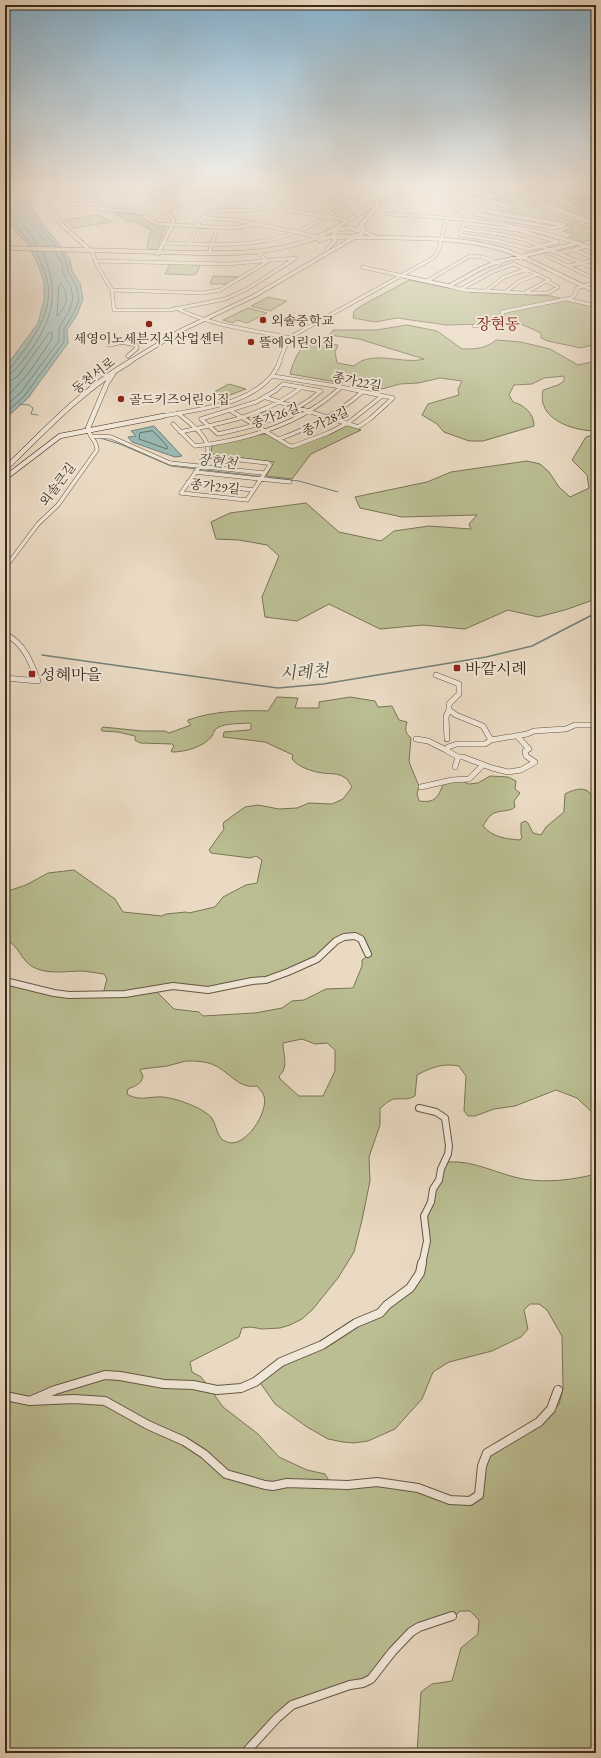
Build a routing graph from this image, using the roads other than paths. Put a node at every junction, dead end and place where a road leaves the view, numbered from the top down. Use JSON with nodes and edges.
{"nodes":[{"id":1,"x":99,"y":268,"type":"edge"},
{"id":2,"x":257,"y":268,"type":"edge"},
{"id":3,"x":281,"y":268,"type":"edge"},
{"id":4,"x":296,"y":268,"type":"edge"},
{"id":5,"x":301,"y":268,"type":"edge"},
{"id":6,"x":367,"y":268,"type":"edge"},
{"id":7,"x":417,"y":268,"type":"edge"},
{"id":8,"x":449,"y":268,"type":"edge"},
{"id":9,"x":482,"y":268,"type":"edge"},
{"id":10,"x":501,"y":268,"type":"edge"},
{"id":11,"x":543,"y":268,"type":"edge"},
{"id":12,"x":572,"y":268,"type":"edge"},
{"id":13,"x":526,"y":269,"type":"joint"},
{"id":14,"x":538,"y":274,"type":"junction"},
{"id":15,"x":596,"y":275,"type":"edge"},
{"id":16,"x":403,"y":276,"type":"junction"},
{"id":17,"x":427,"y":281,"type":"junction"},
{"id":18,"x":548,"y":281,"type":"junction"},
{"id":19,"x":596,"y":282,"type":"edge"},
{"id":20,"x":449,"y":286,"type":"junction"},
{"id":21,"x":581,"y":286,"type":"junction"},
{"id":22,"x":112,"y":290,"type":"junction"},
{"id":23,"x":460,"y":290,"type":"junction"},
{"id":24,"x":486,"y":291,"type":"junction"},
{"id":25,"x":596,"y":291,"type":"edge"},
{"id":26,"x":506,"y":292,"type":"junction"},
{"id":27,"x":528,"y":293,"type":"junction"},
{"id":28,"x":567,"y":299,"type":"junction"},
{"id":29,"x":596,"y":306,"type":"edge"},
{"id":30,"x":176,"y":308,"type":"junction"},
{"id":31,"x":204,"y":318,"type":"junction"},
{"id":32,"x":503,"y":321,"type":"junction"},
{"id":33,"x":474,"y":326,"type":"dead end"},
{"id":34,"x":516,"y":326,"type":"dead end"},
{"id":35,"x":291,"y":338,"type":"junction"},
{"id":36,"x":109,"y":345,"type":"dead end"},
{"id":37,"x":126,"y":363,"type":"junction"},
{"id":38,"x":114,"y":367,"type":"junction"},
{"id":39,"x":272,"y":376,"type":"junction"},
{"id":40,"x":302,"y":387,"type":"junction"},
{"id":41,"x":340,"y":388,"type":"junction"},
{"id":42,"x":361,"y":393,"type":"junction"},
{"id":43,"x":382,"y":396,"type":"junction"},
{"id":44,"x":264,"y":397,"type":"junction"},
{"id":45,"x":281,"y":403,"type":"junction"},
{"id":46,"x":299,"y":408,"type":"junction"},
{"id":47,"x":231,"y":411,"type":"junction"},
{"id":48,"x":311,"y":412,"type":"junction"},
{"id":49,"x":178,"y":413,"type":"junction"},
{"id":50,"x":163,"y":416,"type":"joint"},
{"id":51,"x":244,"y":418,"type":"junction"},
{"id":52,"x":330,"y":418,"type":"junction"},
{"id":53,"x":348,"y":423,"type":"junction"},
{"id":54,"x":173,"y":424,"type":"dead end"},
{"id":55,"x":209,"y":426,"type":"junction"},
{"id":56,"x":256,"y":426,"type":"junction"},
{"id":57,"x":89,"y":429,"type":"joint"},
{"id":58,"x":194,"y":429,"type":"junction"},
{"id":59,"x":264,"y":431,"type":"junction"},
{"id":60,"x":180,"y":432,"type":"junction"},
{"id":61,"x":56,"y":434,"type":"dead end"},
{"id":62,"x":91,"y":436,"type":"junction"},
{"id":63,"x":279,"y":439,"type":"junction"},
{"id":64,"x":208,"y":444,"type":"junction"},
{"id":65,"x":207,"y":456,"type":"junction"},
{"id":66,"x":5,"y":464,"type":"edge"},
{"id":67,"x":5,"y":469,"type":"edge"},
{"id":68,"x":197,"y":469,"type":"junction"},
{"id":69,"x":262,"y":476,"type":"junction"},
{"id":70,"x":5,"y":478,"type":"edge"},
{"id":71,"x":188,"y":482,"type":"junction"},
{"id":72,"x":290,"y":482,"type":"dead end"},
{"id":73,"x":253,"y":490,"type":"junction"},
{"id":74,"x":5,"y":568,"type":"edge"},
{"id":75,"x":5,"y":634,"type":"edge"},
{"id":76,"x":436,"y":676,"type":"dead end"},
{"id":77,"x":5,"y":678,"type":"edge"},
{"id":78,"x":449,"y":710,"type":"junction"},
{"id":79,"x":596,"y":725,"type":"edge"},
{"id":80,"x":517,"y":736,"type":"junction"},
{"id":81,"x":416,"y":739,"type":"dead end"},
{"id":82,"x":447,"y":739,"type":"dead end"},
{"id":83,"x":491,"y":740,"type":"junction"},
{"id":84,"x":446,"y":750,"type":"junction"},
{"id":85,"x":458,"y":757,"type":"junction"},
{"id":86,"x":483,"y":765,"type":"junction"},
{"id":87,"x":455,"y":767,"type":"dead end"},
{"id":88,"x":421,"y":787,"type":"dead end"},
{"id":89,"x":368,"y":954,"type":"dead end"},
{"id":90,"x":5,"y":981,"type":"edge"},
{"id":91,"x":419,"y":1108,"type":"dead end"},
{"id":92,"x":558,"y":1390,"type":"dead end"},
{"id":93,"x":5,"y":1396,"type":"edge"},
{"id":94,"x":30,"y":1401,"type":"junction"},
{"id":95,"x":452,"y":1616,"type":"dead end"},
{"id":96,"x":245,"y":1753,"type":"edge"}],
"edges":[{"from":1,"to":22,"type":"street"},
{"from":2,"to":22,"type":"street"},
{"from":3,"to":30,"type":"street"},
{"from":4,"to":31,"type":"main road","name":"동천서로"},
{"from":5,"to":31,"type":"main road","name":"동천서로"},
{"from":6,"to":16,"type":"street"},
{"from":7,"to":16,"type":"street"},
{"from":8,"to":17,"type":"street"},
{"from":9,"to":20,"type":"main road"},
{"from":10,"to":23,"type":"street"},
{"from":11,"to":21,"type":"main road"},
{"from":12,"to":15,"type":"street"},
{"from":13,"to":14,"type":"street"},
{"from":13,"to":24,"type":"street"},
{"from":14,"to":18,"type":"street"},
{"from":14,"to":26,"type":"street"},
{"from":16,"to":17,"type":"main road"},
{"from":16,"to":35,"type":"street"},
{"from":17,"to":20,"type":"main road"},
{"from":18,"to":27,"type":"street"},
{"from":18,"to":27,"type":"street"},
{"from":19,"to":21,"type":"street"},
{"from":20,"to":23,"type":"street"},
{"from":21,"to":25,"type":"main road"},
{"from":21,"to":28,"type":"street"},
{"from":22,"to":30,"type":"street"},
{"from":23,"to":24,"type":"street"},
{"from":24,"to":26,"type":"street"},
{"from":26,"to":27,"type":"street"},
{"from":28,"to":29,"type":"street"},
{"from":28,"to":32,"type":"street"},
{"from":30,"to":31,"type":"street"},
{"from":31,"to":35,"type":"street"},
{"from":31,"to":37,"type":"main road","name":"동천서로"},
{"from":31,"to":38,"type":"main road","name":"동천서로"},
{"from":32,"to":33,"type":"street"},
{"from":32,"to":34,"type":"street"},
{"from":35,"to":39,"type":"street"},
{"from":36,"to":38,"type":"main road"},
{"from":37,"to":57,"type":"main road"},
{"from":37,"to":67,"type":"main road","name":"동천서로"},
{"from":38,"to":66,"type":"main road","name":"동천서로"},
{"from":39,"to":41,"type":"street","name":"종가22길"},
{"from":39,"to":49,"type":"street"},
{"from":40,"to":44,"type":"street"},
{"from":40,"to":45,"type":"street"},
{"from":40,"to":46,"type":"street"},
{"from":41,"to":42,"type":"street","name":"종가22길"},
{"from":41,"to":48,"type":"street","name":"종가26길"},
{"from":42,"to":43,"type":"street","name":"종가22길"},
{"from":42,"to":52,"type":"street"},
{"from":43,"to":53,"type":"street","name":"종가28길"},
{"from":43,"to":53,"type":"street","name":"종가22길"},
{"from":44,"to":45,"type":"street"},
{"from":44,"to":47,"type":"street"},
{"from":45,"to":46,"type":"street"},
{"from":45,"to":51,"type":"street"},
{"from":46,"to":48,"type":"street"},
{"from":46,"to":56,"type":"street"},
{"from":47,"to":51,"type":"street"},
{"from":47,"to":55,"type":"street"},
{"from":48,"to":52,"type":"street"},
{"from":48,"to":59,"type":"street","name":"종가26길"},
{"from":49,"to":50,"type":"street"},
{"from":49,"to":58,"type":"street"},
{"from":50,"to":70,"type":"main road"},
{"from":51,"to":55,"type":"street"},
{"from":51,"to":56,"type":"street"},
{"from":52,"to":53,"type":"street"},
{"from":52,"to":63,"type":"street"},
{"from":53,"to":63,"type":"street","name":"종가28길"},
{"from":54,"to":60,"type":"street"},
{"from":55,"to":56,"type":"street"},
{"from":55,"to":58,"type":"street"},
{"from":56,"to":59,"type":"street"},
{"from":57,"to":62,"type":"street","name":"외솔큰길"},
{"from":58,"to":60,"type":"street"},
{"from":58,"to":64,"type":"street"},
{"from":59,"to":63,"type":"street"},
{"from":59,"to":64,"type":"street","name":"종가26길"},
{"from":60,"to":64,"type":"street"},
{"from":61,"to":70,"type":"main road"},
{"from":62,"to":68,"type":"street"},
{"from":62,"to":74,"type":"street","name":"외솔큰길"},
{"from":64,"to":65,"type":"street","name":"종가29길"},
{"from":65,"to":68,"type":"street","name":"종가29길"},
{"from":65,"to":69,"type":"street","name":"종가29길"},
{"from":68,"to":69,"type":"street","name":"종가29길"},
{"from":68,"to":69,"type":"street","name":"종가29길"},
{"from":68,"to":71,"type":"street","name":"종가29길"},
{"from":69,"to":72,"type":"street","name":"종가29길"},
{"from":69,"to":73,"type":"street","name":"종가29길"},
{"from":71,"to":73,"type":"street","name":"종가29길"},
{"from":71,"to":73,"type":"street","name":"종가29길"},
{"from":75,"to":77,"type":"street"},
{"from":76,"to":78,"type":"street"},
{"from":78,"to":82,"type":"street"},
{"from":78,"to":83,"type":"street"},
{"from":79,"to":80,"type":"street"},
{"from":80,"to":83,"type":"street"},
{"from":80,"to":86,"type":"street"},
{"from":81,"to":84,"type":"street"},
{"from":83,"to":84,"type":"street"},
{"from":84,"to":85,"type":"street"},
{"from":85,"to":86,"type":"street"},
{"from":85,"to":87,"type":"street"},
{"from":86,"to":88,"type":"street"},
{"from":89,"to":90,"type":"street"},
{"from":91,"to":94,"type":"street"},
{"from":92,"to":94,"type":"street"},
{"from":93,"to":94,"type":"street"},
{"from":95,"to":96,"type":"street"}]}
